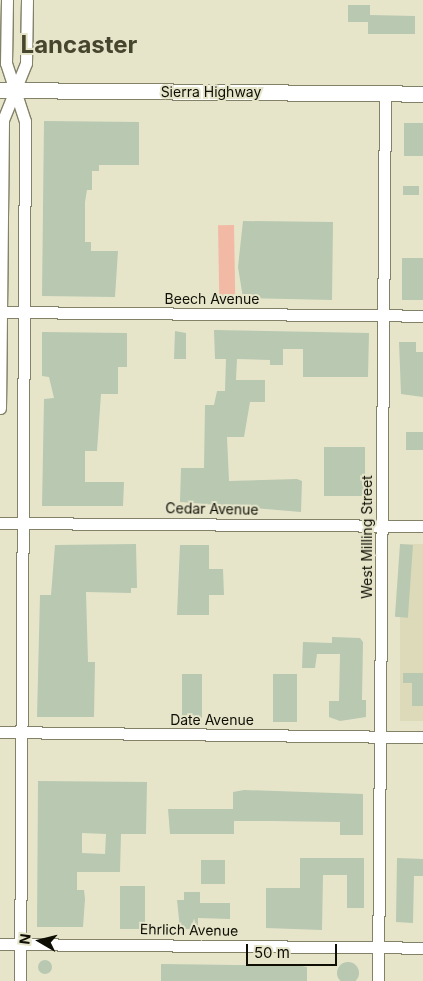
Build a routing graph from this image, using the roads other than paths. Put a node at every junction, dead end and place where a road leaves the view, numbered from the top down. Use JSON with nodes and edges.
{"nodes":[{"id":1,"x":7,"y":0,"type":"edge"},
{"id":2,"x":27,"y":0,"type":"edge"},
{"id":3,"x":0,"y":90,"type":"edge"},
{"id":4,"x":16,"y":90,"type":"junction"},
{"id":5,"x":385,"y":94,"type":"junction"},
{"id":6,"x":423,"y":94,"type":"edge"},
{"id":7,"x":0,"y":312,"type":"edge"},
{"id":8,"x":26,"y":312,"type":"junction"},
{"id":9,"x":384,"y":316,"type":"junction"},
{"id":10,"x":423,"y":316,"type":"edge"},
{"id":11,"x":0,"y":408,"type":"edge"},
{"id":12,"x":0,"y":523,"type":"edge"},
{"id":13,"x":24,"y":523,"type":"junction"},
{"id":14,"x":382,"y":526,"type":"junction"},
{"id":15,"x":423,"y":526,"type":"edge"},
{"id":16,"x":0,"y":732,"type":"edge"},
{"id":17,"x":23,"y":733,"type":"junction"},
{"id":18,"x":381,"y":737,"type":"junction"},
{"id":19,"x":423,"y":737,"type":"edge"},
{"id":20,"x":0,"y":944,"type":"edge"},
{"id":21,"x":21,"y":944,"type":"junction"},
{"id":22,"x":378,"y":948,"type":"junction"},
{"id":23,"x":423,"y":948,"type":"edge"},
{"id":24,"x":20,"y":981,"type":"edge"},
{"id":25,"x":378,"y":981,"type":"edge"}],
"edges":[{"from":1,"to":4,"type":"street"},
{"from":2,"to":4,"type":"street"},
{"from":3,"to":4,"type":"main road","name":"Sierra Highway"},
{"from":4,"to":5,"type":"main road","name":"Sierra Highway"},
{"from":4,"to":7,"type":"street"},
{"from":4,"to":8,"type":"street"},
{"from":5,"to":6,"type":"main road","name":"Sierra Highway"},
{"from":5,"to":9,"type":"street","name":"West Milling Street"},
{"from":7,"to":8,"type":"street","name":"Beech Avenue"},
{"from":7,"to":11,"type":"street"},
{"from":8,"to":9,"type":"street","name":"Beech Avenue"},
{"from":8,"to":13,"type":"street"},
{"from":9,"to":10,"type":"street","name":"Beech Avenue"},
{"from":9,"to":14,"type":"street","name":"West Milling Street"},
{"from":12,"to":13,"type":"street","name":"Cedar Avenue"},
{"from":13,"to":14,"type":"street","name":"Cedar Avenue"},
{"from":13,"to":17,"type":"street"},
{"from":14,"to":15,"type":"street","name":"Cedar Avenue"},
{"from":14,"to":18,"type":"street","name":"West Milling Street"},
{"from":16,"to":17,"type":"street","name":"Date Avenue"},
{"from":17,"to":18,"type":"street","name":"Date Avenue"},
{"from":17,"to":21,"type":"street"},
{"from":18,"to":19,"type":"street","name":"Date Avenue"},
{"from":18,"to":22,"type":"street","name":"West Milling Street"},
{"from":20,"to":21,"type":"street","name":"Ehrlich Avenue"},
{"from":21,"to":22,"type":"street","name":"Ehrlich Avenue"},
{"from":21,"to":24,"type":"street"},
{"from":22,"to":23,"type":"street","name":"Ehrlich Avenue"},
{"from":22,"to":25,"type":"street","name":"West Milling Street"}]}
